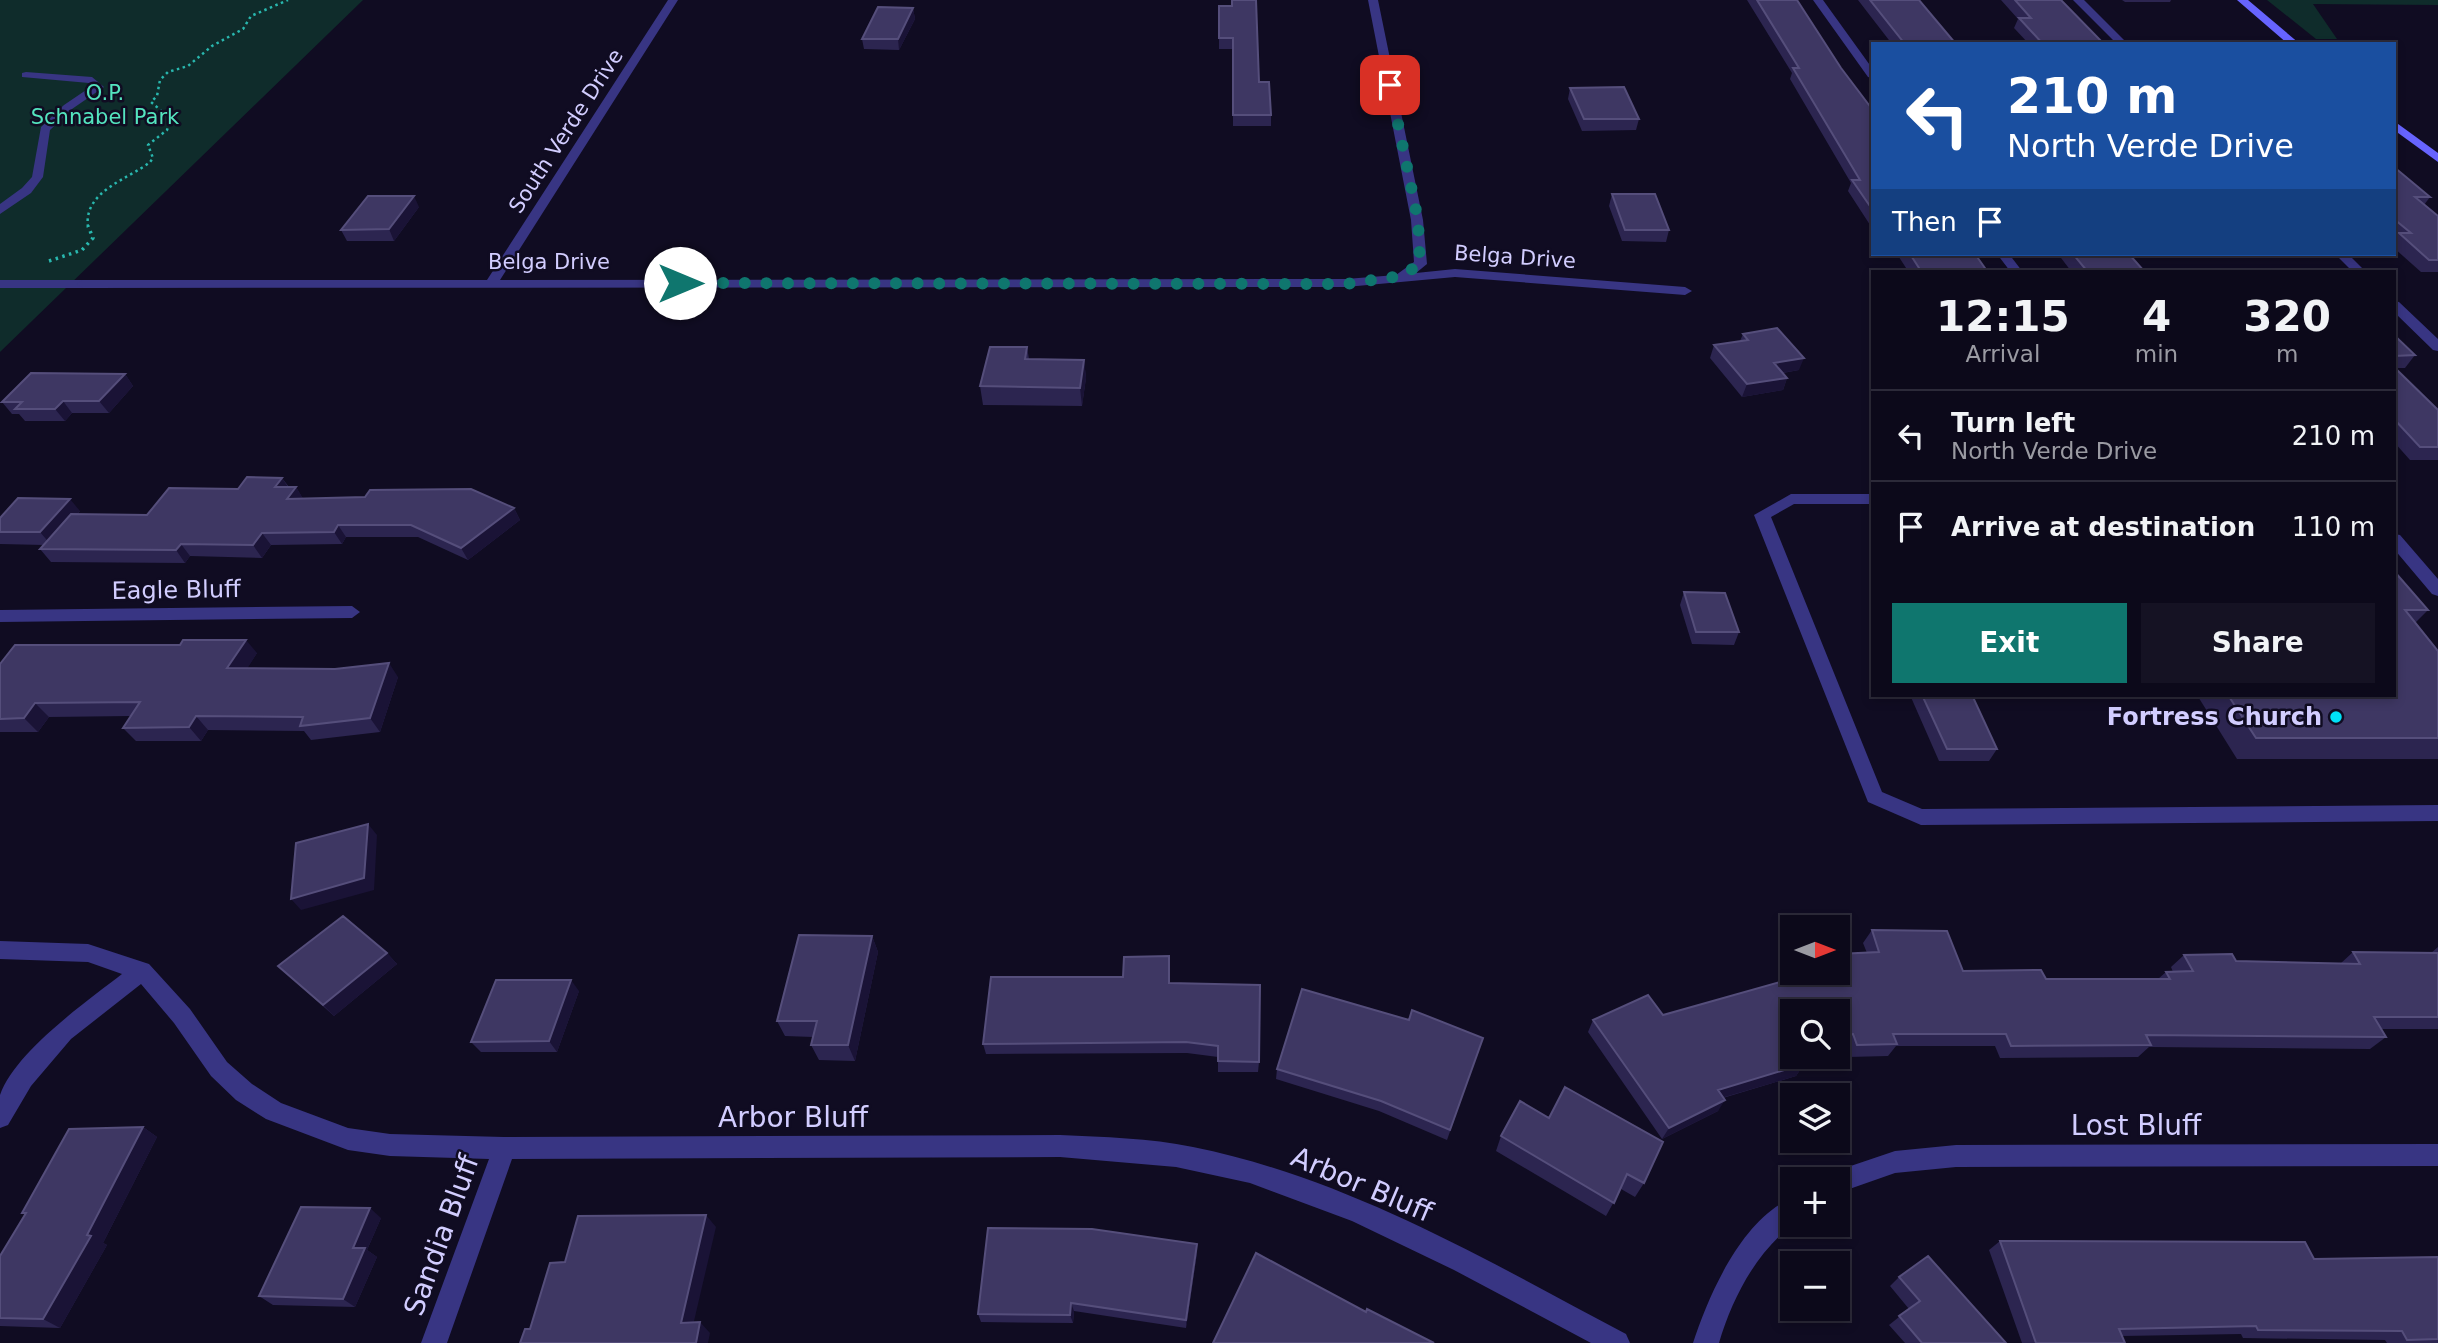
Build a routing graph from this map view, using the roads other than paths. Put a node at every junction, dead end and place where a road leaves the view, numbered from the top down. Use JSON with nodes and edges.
{"nodes":[{"id":1,"x":673,"y":0,"type":"edge"},
{"id":2,"x":1373,"y":0,"type":"edge"},
{"id":3,"x":1818,"y":0,"type":"edge"},
{"id":4,"x":2078,"y":0,"type":"edge"},
{"id":5,"x":2242,"y":0,"type":"edge"},
{"id":6,"x":2121,"y":42,"type":"edge"},
{"id":7,"x":2293,"y":42,"type":"edge"},
{"id":8,"x":1871,"y":74,"type":"edge"},
{"id":9,"x":26,"y":75,"type":"dead end"},
{"id":10,"x":2396,"y":126,"type":"edge"},
{"id":11,"x":2438,"y":159,"type":"edge"},
{"id":12,"x":0,"y":210,"type":"edge"},
{"id":13,"x":2005,"y":256,"type":"edge"},
{"id":14,"x":2343,"y":256,"type":"edge"},
{"id":15,"x":2015,"y":270,"type":"edge"},
{"id":16,"x":2358,"y":270,"type":"edge"},
{"id":17,"x":1401,"y":276,"type":"junction"},
{"id":18,"x":491,"y":283,"type":"junction"},
{"id":19,"x":0,"y":284,"type":"edge"},
{"id":20,"x":1685,"y":291,"type":"dead end"},
{"id":21,"x":2396,"y":307,"type":"edge"},
{"id":22,"x":2438,"y":347,"type":"edge"},
{"id":23,"x":1871,"y":499,"type":"edge"},
{"id":24,"x":2396,"y":541,"type":"edge"},
{"id":25,"x":2438,"y":590,"type":"edge"},
{"id":26,"x":352,"y":612,"type":"dead end"},
{"id":27,"x":0,"y":616,"type":"edge"},
{"id":28,"x":2438,"y":813,"type":"edge"},
{"id":29,"x":0,"y":950,"type":"edge"},
{"id":30,"x":142,"y":971,"type":"junction"},
{"id":31,"x":0,"y":1116,"type":"edge"},
{"id":32,"x":504,"y":1148,"type":"junction"},
{"id":33,"x":2438,"y":1155,"type":"edge"},
{"id":34,"x":1850,"y":1177,"type":"edge"},
{"id":35,"x":1780,"y":1220,"type":"edge"},
{"id":36,"x":434,"y":1343,"type":"edge"},
{"id":37,"x":1617,"y":1343,"type":"edge"},
{"id":38,"x":1706,"y":1343,"type":"edge"}],
"edges":[{"from":1,"to":18,"type":"street","name":"South Verde Drive"},
{"from":2,"to":17,"type":"street"},
{"from":3,"to":8,"type":"street"},
{"from":4,"to":6,"type":"street"},
{"from":5,"to":7,"type":"main road"},
{"from":9,"to":12,"type":"street"},
{"from":10,"to":11,"type":"main road"},
{"from":13,"to":15,"type":"street"},
{"from":14,"to":16,"type":"street"},
{"from":17,"to":18,"type":"street","name":"Belga Drive"},
{"from":17,"to":20,"type":"street","name":"Belga Drive"},
{"from":18,"to":19,"type":"street","name":"Belga Drive"},
{"from":21,"to":22,"type":"street"},
{"from":23,"to":28,"type":"street"},
{"from":24,"to":25,"type":"street"},
{"from":26,"to":27,"type":"street","name":"Eagle Bluff"},
{"from":29,"to":30,"type":"street","name":"Arbor Bluff"},
{"from":30,"to":31,"type":"street"},
{"from":30,"to":32,"type":"street","name":"Arbor Bluff"},
{"from":32,"to":36,"type":"street","name":"Sandia Bluff"},
{"from":32,"to":37,"type":"street","name":"Arbor Bluff"},
{"from":33,"to":34,"type":"street","name":"Lost Bluff"},
{"from":35,"to":38,"type":"street"}]}
